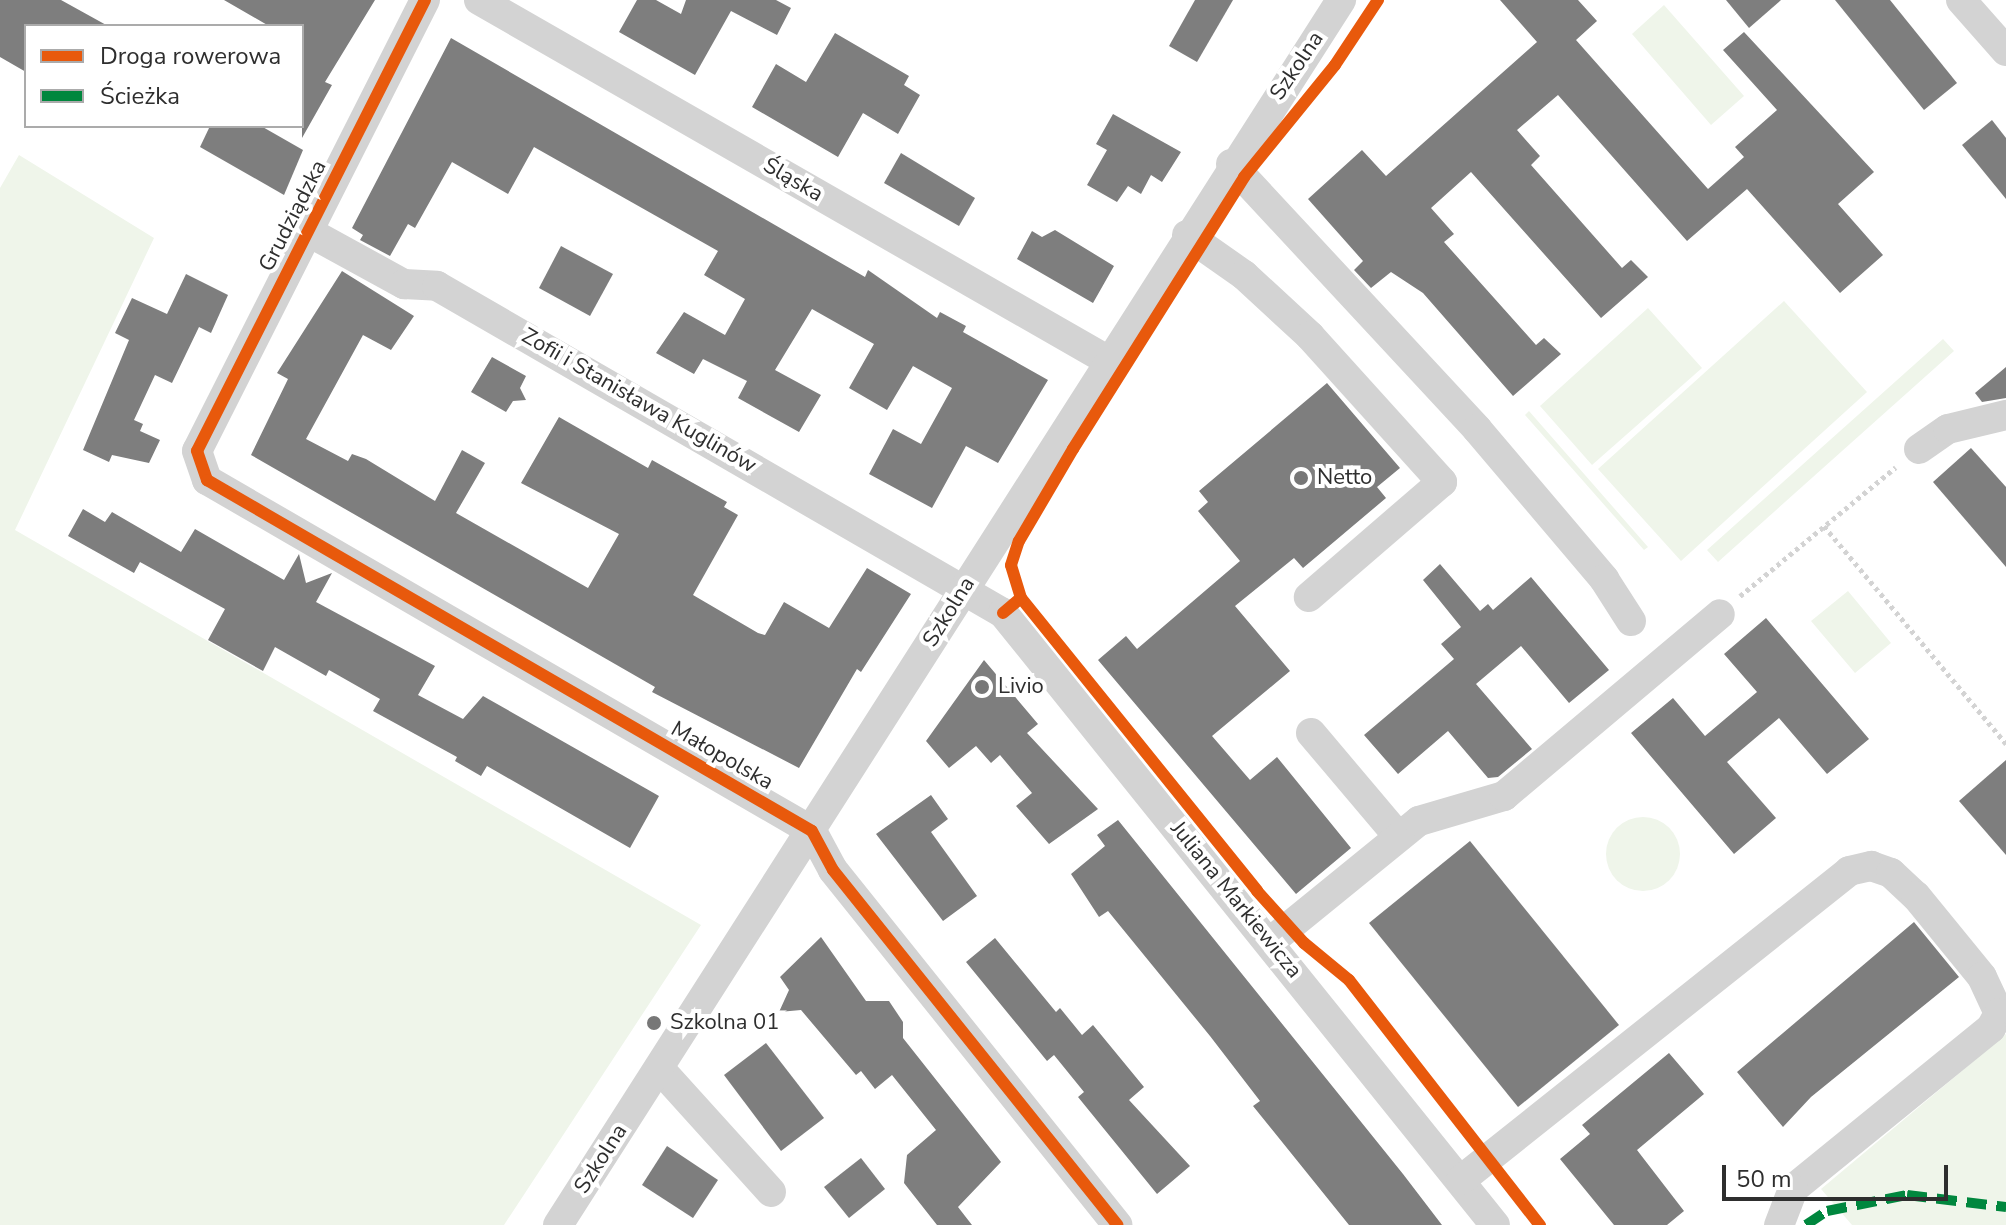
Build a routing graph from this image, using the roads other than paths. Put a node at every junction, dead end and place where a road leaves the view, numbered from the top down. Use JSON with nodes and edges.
{"nodes":[{"id":1,"x":425,"y":0,"type":"edge"},
{"id":2,"x":479,"y":0,"type":"edge"},
{"id":3,"x":1341,"y":0,"type":"edge"},
{"id":4,"x":1961,"y":0,"type":"edge"},
{"id":5,"x":2006,"y":51,"type":"edge"},
{"id":6,"x":1231,"y":164,"type":"junction"},
{"id":7,"x":307,"y":231,"type":"junction"},
{"id":8,"x":1187,"y":235,"type":"junction"},
{"id":9,"x":1107,"y":360,"type":"junction"},
{"id":10,"x":2006,"y":415,"type":"edge"},
{"id":11,"x":1919,"y":449,"type":"road end"},
{"id":12,"x":197,"y":451,"type":"joint"},
{"id":13,"x":965,"y":587,"type":"junction"},
{"id":14,"x":1309,"y":597,"type":"dead end"},
{"id":15,"x":1720,"y":614,"type":"road end"},
{"id":16,"x":1631,"y":621,"type":"dead end"},
{"id":17,"x":1311,"y":733,"type":"dead end"},
{"id":18,"x":812,"y":831,"type":"junction"},
{"id":19,"x":1399,"y":837,"type":"junction"},
{"id":20,"x":1270,"y":942,"type":"junction"},
{"id":21,"x":659,"y":1068,"type":"junction"},
{"id":22,"x":1461,"y":1180,"type":"junction"},
{"id":23,"x":771,"y":1192,"type":"dead end"},
{"id":24,"x":558,"y":1225,"type":"edge"},
{"id":25,"x":1117,"y":1225,"type":"edge"},
{"id":26,"x":1495,"y":1225,"type":"edge"},
{"id":27,"x":1779,"y":1225,"type":"edge"}],
"edges":[{"from":1,"to":7,"type":"street","name":"Grudziądzka"},
{"from":2,"to":9,"type":"street","name":"Śląska"},
{"from":3,"to":6,"type":"street","name":"Szkolna"},
{"from":4,"to":5,"type":"street"},
{"from":6,"to":8,"type":"street","name":"Szkolna"},
{"from":6,"to":16,"type":"street"},
{"from":7,"to":12,"type":"street","name":"Grudziądzka"},
{"from":7,"to":13,"type":"street","name":"Zofii i Stanisława Kuglinów"},
{"from":8,"to":9,"type":"street","name":"Szkolna"},
{"from":8,"to":14,"type":"street"},
{"from":9,"to":13,"type":"street","name":"Szkolna"},
{"from":10,"to":11,"type":"street"},
{"from":12,"to":18,"type":"street","name":"Małopolska"},
{"from":13,"to":18,"type":"street","name":"Szkolna"},
{"from":13,"to":20,"type":"street","name":"Juliana Markiewicza"},
{"from":15,"to":19,"type":"street"},
{"from":17,"to":19,"type":"street"},
{"from":18,"to":21,"type":"street","name":"Szkolna"},
{"from":18,"to":25,"type":"street"},
{"from":19,"to":20,"type":"street"},
{"from":20,"to":22,"type":"street","name":"Juliana Markiewicza"},
{"from":21,"to":23,"type":"street"},
{"from":21,"to":24,"type":"street","name":"Szkolna"},
{"from":22,"to":26,"type":"street","name":"Juliana Markiewicza"},
{"from":22,"to":27,"type":"street"}]}
